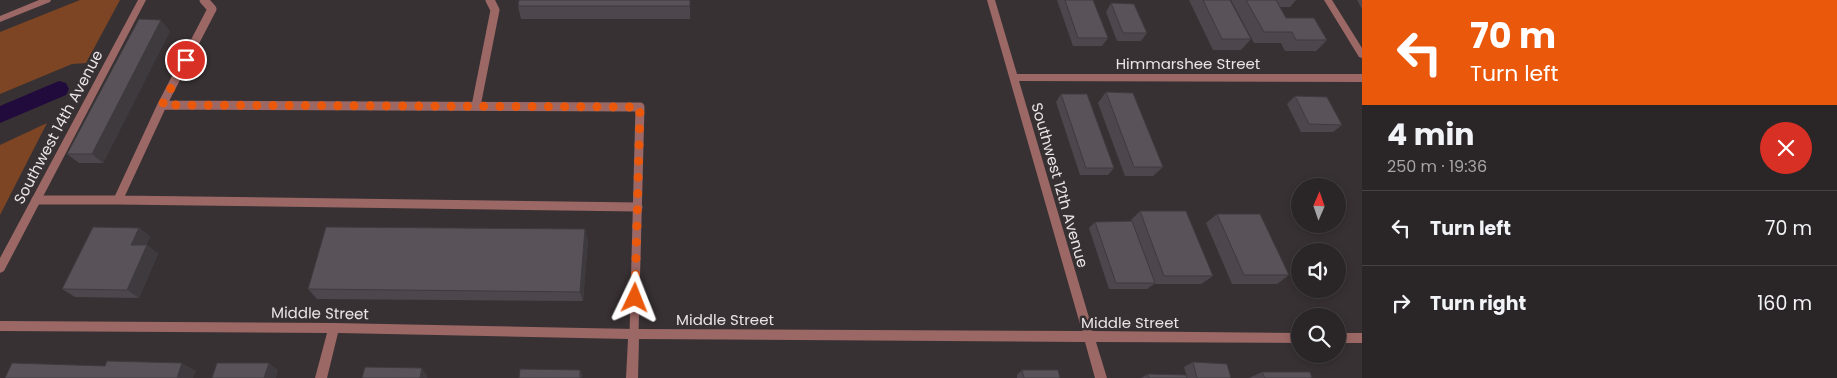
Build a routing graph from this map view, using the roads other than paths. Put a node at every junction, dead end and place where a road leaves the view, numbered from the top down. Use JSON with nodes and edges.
{"nodes":[{"id":1,"x":47,"y":0,"type":"edge"},
{"id":2,"x":142,"y":0,"type":"edge"},
{"id":3,"x":204,"y":0,"type":"edge"},
{"id":4,"x":490,"y":0,"type":"edge"},
{"id":5,"x":991,"y":0,"type":"edge"},
{"id":6,"x":1328,"y":0,"type":"edge"},
{"id":7,"x":0,"y":18,"type":"edge"},
{"id":8,"x":1362,"y":55,"type":"edge"},
{"id":9,"x":1013,"y":77,"type":"junction"},
{"id":10,"x":1362,"y":78,"type":"edge"},
{"id":11,"x":162,"y":105,"type":"junction"},
{"id":12,"x":476,"y":106,"type":"junction"},
{"id":13,"x":36,"y":200,"type":"junction"},
{"id":14,"x":118,"y":200,"type":"junction"},
{"id":15,"x":638,"y":208,"type":"junction"},
{"id":16,"x":0,"y":268,"type":"edge"},
{"id":17,"x":0,"y":326,"type":"edge"},
{"id":18,"x":334,"y":328,"type":"junction"},
{"id":19,"x":634,"y":334,"type":"junction"},
{"id":20,"x":1089,"y":337,"type":"junction"},
{"id":21,"x":1291,"y":338,"type":"edge"},
{"id":22,"x":1346,"y":338,"type":"edge"},
{"id":23,"x":1362,"y":338,"type":"edge"},
{"id":24,"x":321,"y":378,"type":"edge"},
{"id":25,"x":632,"y":378,"type":"edge"},
{"id":26,"x":1101,"y":378,"type":"edge"}],
"edges":[{"from":1,"to":7,"type":"street"},
{"from":2,"to":13,"type":"street","name":"Southwest 14th Avenue"},
{"from":3,"to":11,"type":"lane"},
{"from":4,"to":12,"type":"lane"},
{"from":5,"to":9,"type":"street","name":"Southwest 12th Avenue"},
{"from":6,"to":8,"type":"street"},
{"from":9,"to":10,"type":"street","name":"Himmarshee Street"},
{"from":9,"to":20,"type":"street","name":"Southwest 12th Avenue"},
{"from":11,"to":12,"type":"lane"},
{"from":11,"to":14,"type":"lane"},
{"from":12,"to":15,"type":"lane"},
{"from":13,"to":14,"type":"lane"},
{"from":13,"to":16,"type":"street","name":"Southwest 14th Avenue"},
{"from":14,"to":15,"type":"lane"},
{"from":15,"to":19,"type":"lane"},
{"from":17,"to":18,"type":"street","name":"Middle Street"},
{"from":18,"to":19,"type":"street","name":"Middle Street"},
{"from":18,"to":24,"type":"street"},
{"from":19,"to":20,"type":"street","name":"Middle Street"},
{"from":19,"to":25,"type":"street"},
{"from":20,"to":21,"type":"street","name":"Middle Street"},
{"from":20,"to":26,"type":"street","name":"Southwest 12th Avenue"},
{"from":22,"to":23,"type":"street"}]}
